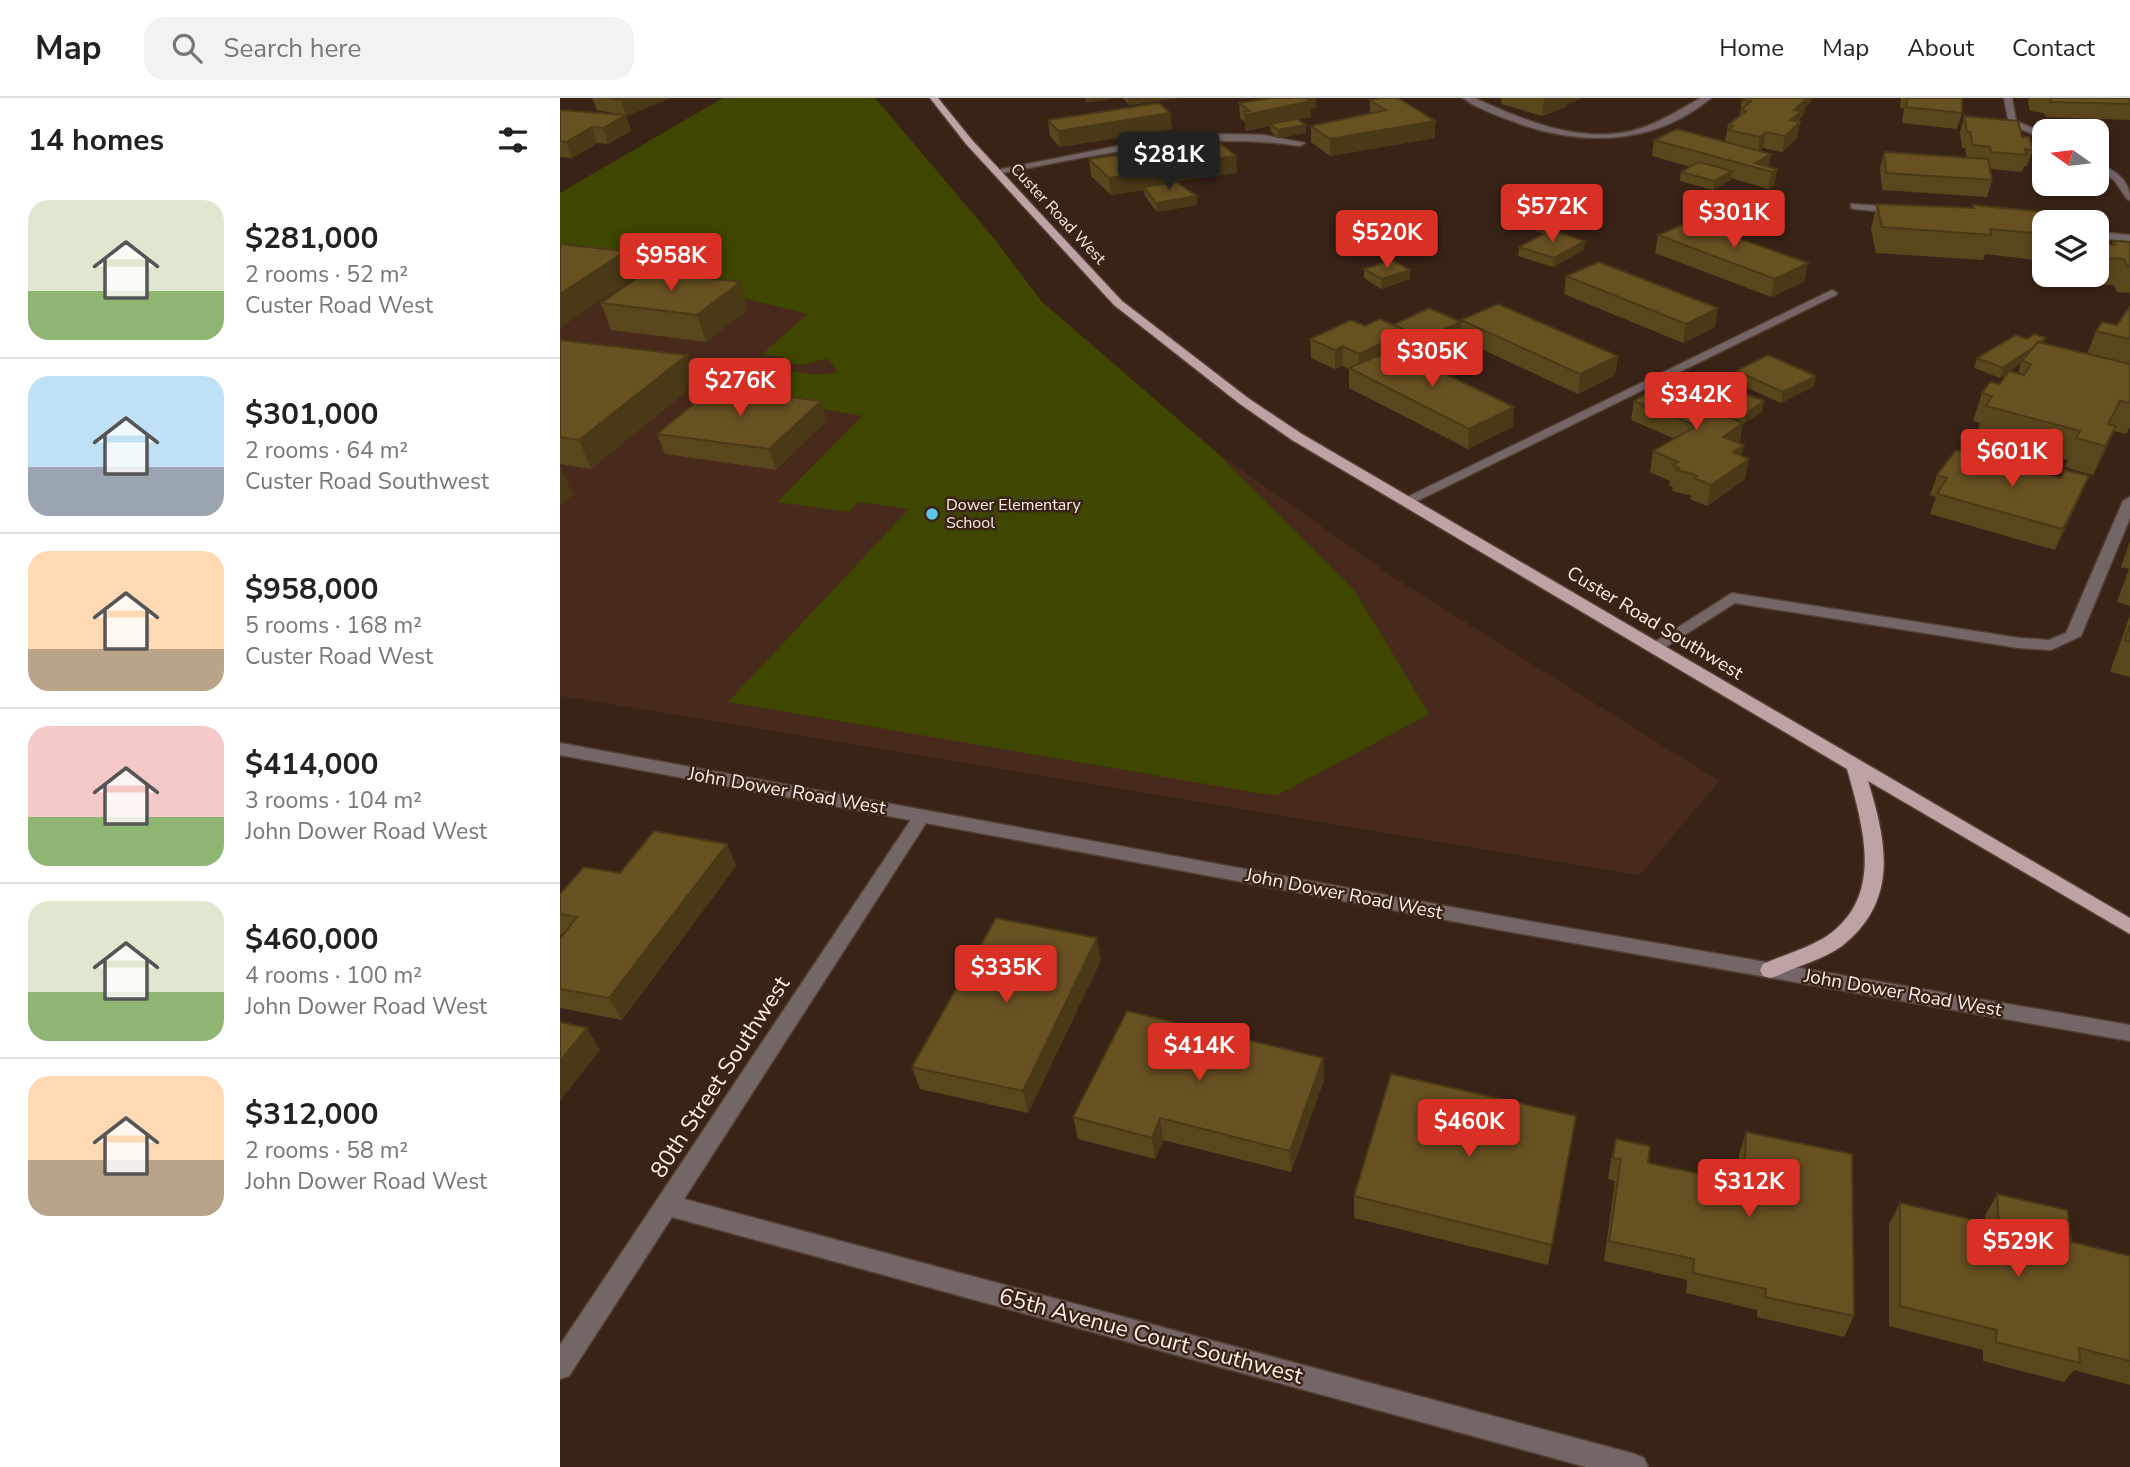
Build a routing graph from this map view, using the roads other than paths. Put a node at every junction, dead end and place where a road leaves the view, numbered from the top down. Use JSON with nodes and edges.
{"nodes":[{"id":1,"x":934,"y":98,"type":"edge"},
{"id":2,"x":1466,"y":98,"type":"edge"},
{"id":3,"x":1707,"y":98,"type":"edge"},
{"id":4,"x":2008,"y":98,"type":"edge"},
{"id":5,"x":2032,"y":131,"type":"edge"},
{"id":6,"x":1300,"y":143,"type":"dead end"},
{"id":7,"x":997,"y":171,"type":"junction"},
{"id":8,"x":2109,"y":173,"type":"edge"},
{"id":9,"x":2130,"y":197,"type":"edge"},
{"id":10,"x":1854,"y":206,"type":"dead end"},
{"id":11,"x":1910,"y":211,"type":"edge"},
{"id":12,"x":2109,"y":236,"type":"edge"},
{"id":13,"x":2130,"y":238,"type":"edge"},
{"id":14,"x":1832,"y":293,"type":"dead end"},
{"id":15,"x":1168,"y":341,"type":"joint"},
{"id":16,"x":1406,"y":501,"type":"junction"},
{"id":17,"x":2130,"y":501,"type":"edge"},
{"id":18,"x":1655,"y":648,"type":"junction"},
{"id":19,"x":560,"y":749,"type":"edge"},
{"id":20,"x":1855,"y":765,"type":"junction"},
{"id":21,"x":922,"y":816,"type":"junction"},
{"id":22,"x":2130,"y":928,"type":"edge"},
{"id":23,"x":1770,"y":970,"type":"junction"},
{"id":24,"x":2130,"y":1033,"type":"edge"},
{"id":25,"x":667,"y":1205,"type":"junction"},
{"id":26,"x":560,"y":1367,"type":"edge"},
{"id":27,"x":1635,"y":1467,"type":"edge"}],
"edges":[{"from":1,"to":7,"type":"main road","name":"Custer Road West"},
{"from":2,"to":3,"type":"street"},
{"from":4,"to":5,"type":"street"},
{"from":6,"to":7,"type":"street"},
{"from":7,"to":15,"type":"main road","name":"Custer Road West"},
{"from":8,"to":9,"type":"street"},
{"from":10,"to":11,"type":"street"},
{"from":12,"to":13,"type":"street"},
{"from":14,"to":16,"type":"street"},
{"from":15,"to":16,"type":"main road","name":"Custer Road Southwest"},
{"from":16,"to":18,"type":"main road","name":"Custer Road Southwest"},
{"from":17,"to":18,"type":"street"},
{"from":18,"to":20,"type":"main road","name":"Custer Road Southwest"},
{"from":19,"to":21,"type":"street","name":"John Dower Road West"},
{"from":20,"to":22,"type":"main road","name":"Custer Road Southwest"},
{"from":20,"to":23,"type":"main road"},
{"from":21,"to":23,"type":"street","name":"John Dower Road West"},
{"from":21,"to":25,"type":"street","name":"80th Street Southwest"},
{"from":23,"to":24,"type":"street","name":"John Dower Road West"},
{"from":25,"to":26,"type":"street","name":"80th Street Southwest"},
{"from":25,"to":27,"type":"street","name":"65th Avenue Court Southwest"}]}
